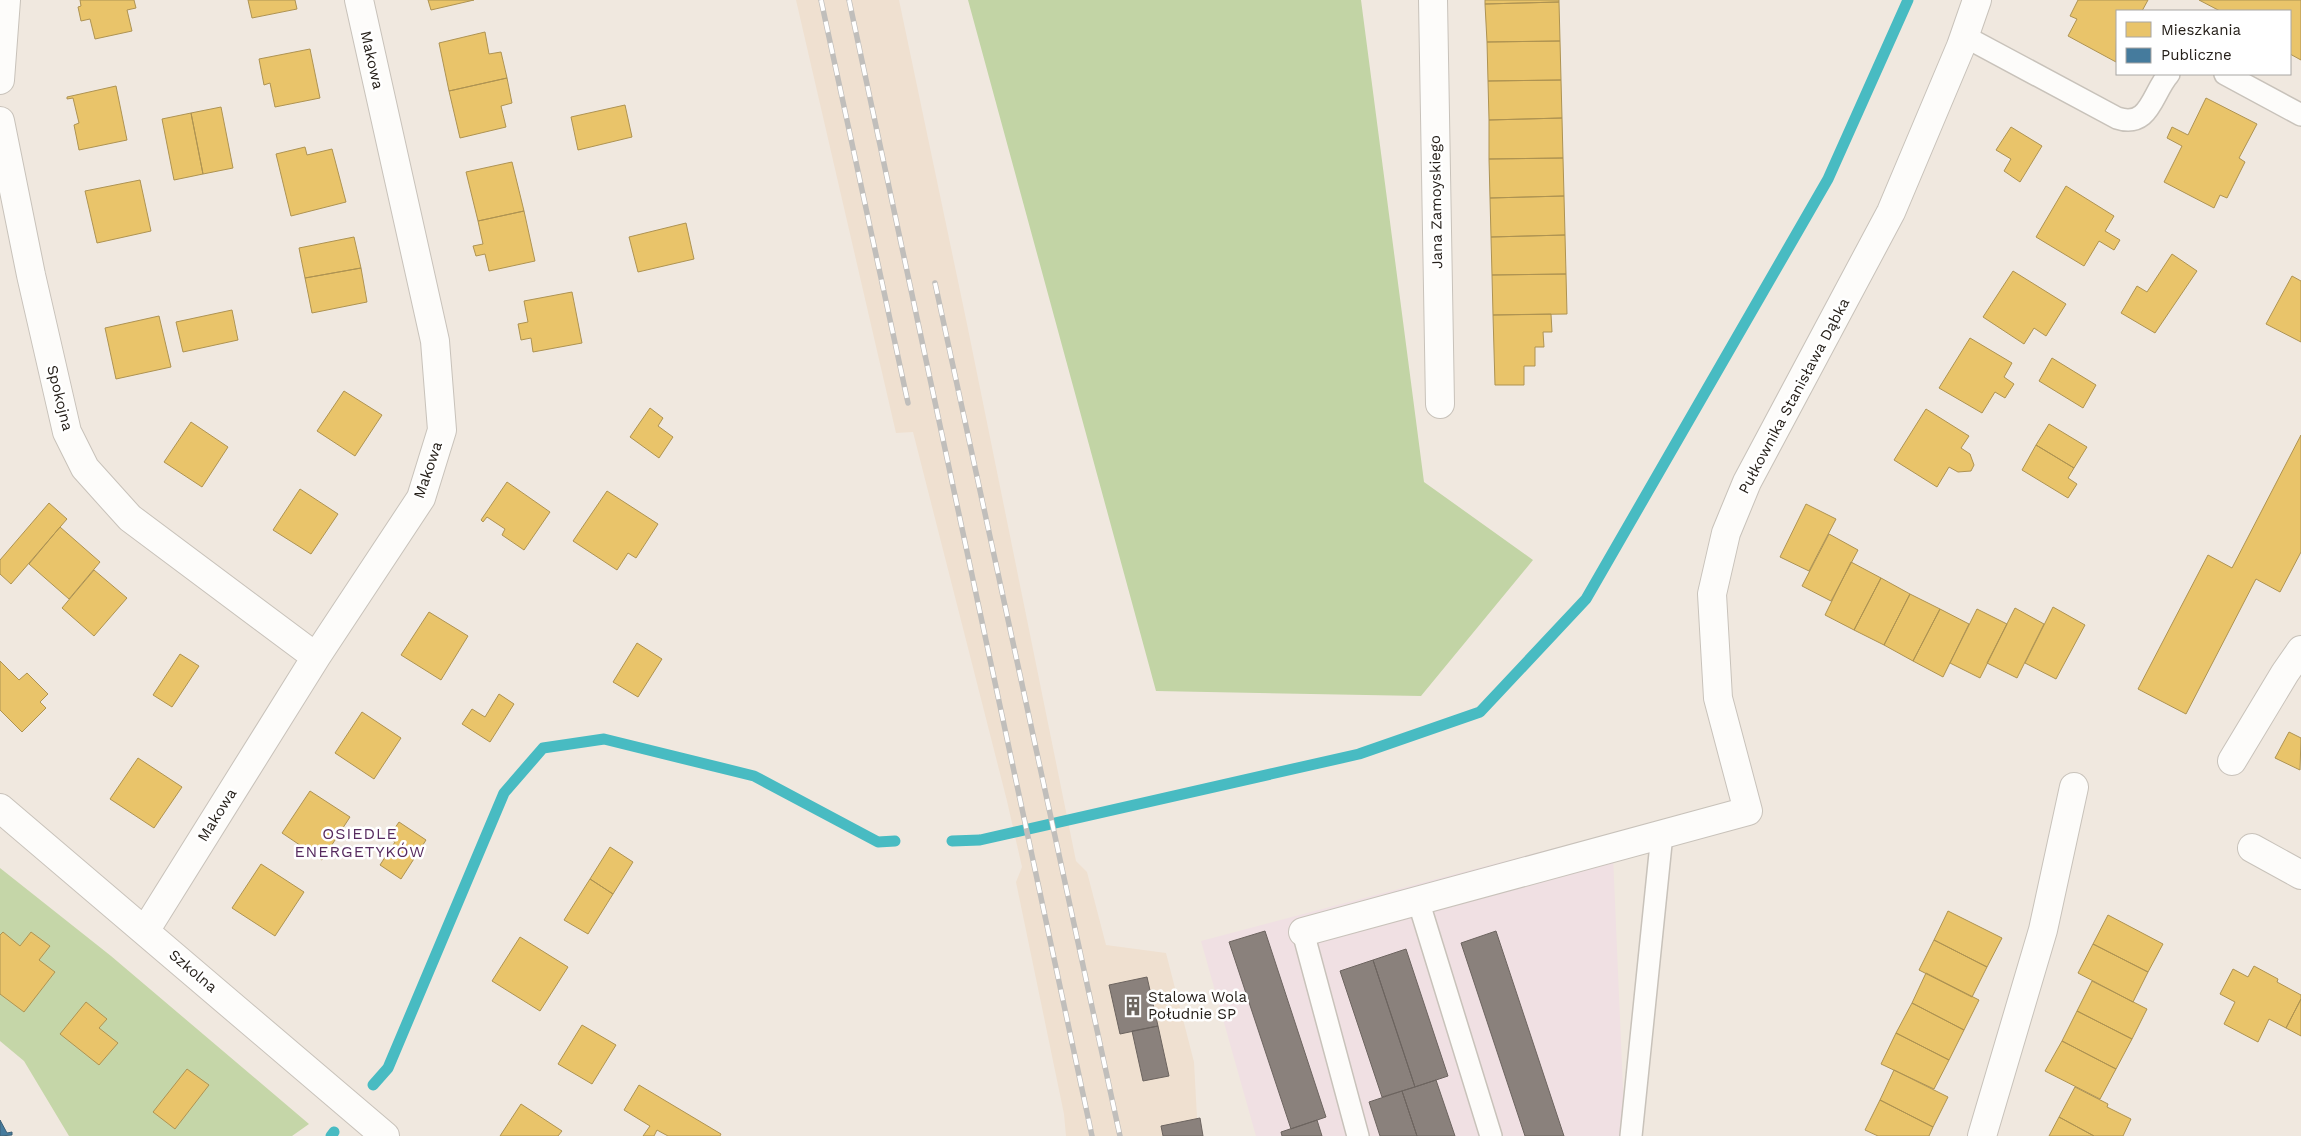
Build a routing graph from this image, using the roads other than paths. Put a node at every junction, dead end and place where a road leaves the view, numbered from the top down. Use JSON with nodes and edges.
{"nodes":[{"id":1,"x":6,"y":0,"type":"edge"},
{"id":2,"x":358,"y":0,"type":"edge"},
{"id":3,"x":1432,"y":0,"type":"edge"},
{"id":4,"x":1976,"y":0,"type":"edge"},
{"id":5,"x":1964,"y":36,"type":"junction"},
{"id":6,"x":2168,"y":75,"type":"edge"},
{"id":7,"x":2227,"y":75,"type":"edge"},
{"id":8,"x":0,"y":80,"type":"edge"},
{"id":9,"x":2301,"y":115,"type":"edge"},
{"id":10,"x":0,"y":121,"type":"edge"},
{"id":11,"x":1440,"y":404,"type":"dead end"},
{"id":12,"x":2301,"y":650,"type":"edge"},
{"id":13,"x":316,"y":657,"type":"junction"},
{"id":14,"x":2232,"y":761,"type":"dead end"},
{"id":15,"x":2074,"y":787,"type":"dead end"},
{"id":16,"x":0,"y":808,"type":"edge"},
{"id":17,"x":1662,"y":834,"type":"junction"},
{"id":18,"x":2252,"y":848,"type":"dead end"},
{"id":19,"x":2301,"y":875,"type":"edge"},
{"id":20,"x":1418,"y":900,"type":"junction"},
{"id":21,"x":145,"y":931,"type":"junction"},
{"id":22,"x":1303,"y":932,"type":"joint"},
{"id":23,"x":385,"y":1136,"type":"edge"},
{"id":24,"x":1358,"y":1136,"type":"edge"},
{"id":25,"x":1491,"y":1136,"type":"edge"},
{"id":26,"x":1631,"y":1136,"type":"edge"},
{"id":27,"x":1982,"y":1136,"type":"edge"}],
"edges":[{"from":1,"to":8,"type":"street"},
{"from":2,"to":13,"type":"street","name":"Makowa"},
{"from":3,"to":11,"type":"street","name":"Jana Zamoyskiego"},
{"from":4,"to":5,"type":"street","name":"Pułkownika Stanisława Dąbka"},
{"from":5,"to":6,"type":"lane"},
{"from":5,"to":17,"type":"street","name":"Pułkownika Stanisława Dąbka"},
{"from":7,"to":9,"type":"lane"},
{"from":10,"to":13,"type":"street","name":"Spokojna"},
{"from":12,"to":14,"type":"street"},
{"from":13,"to":21,"type":"street","name":"Makowa"},
{"from":15,"to":27,"type":"street"},
{"from":16,"to":21,"type":"street","name":"Szkolna"},
{"from":17,"to":20,"type":"street"},
{"from":17,"to":26,"type":"lane"},
{"from":18,"to":19,"type":"street"},
{"from":20,"to":22,"type":"street"},
{"from":20,"to":25,"type":"lane"},
{"from":21,"to":23,"type":"street","name":"Szkolna"},
{"from":22,"to":24,"type":"lane"}]}
